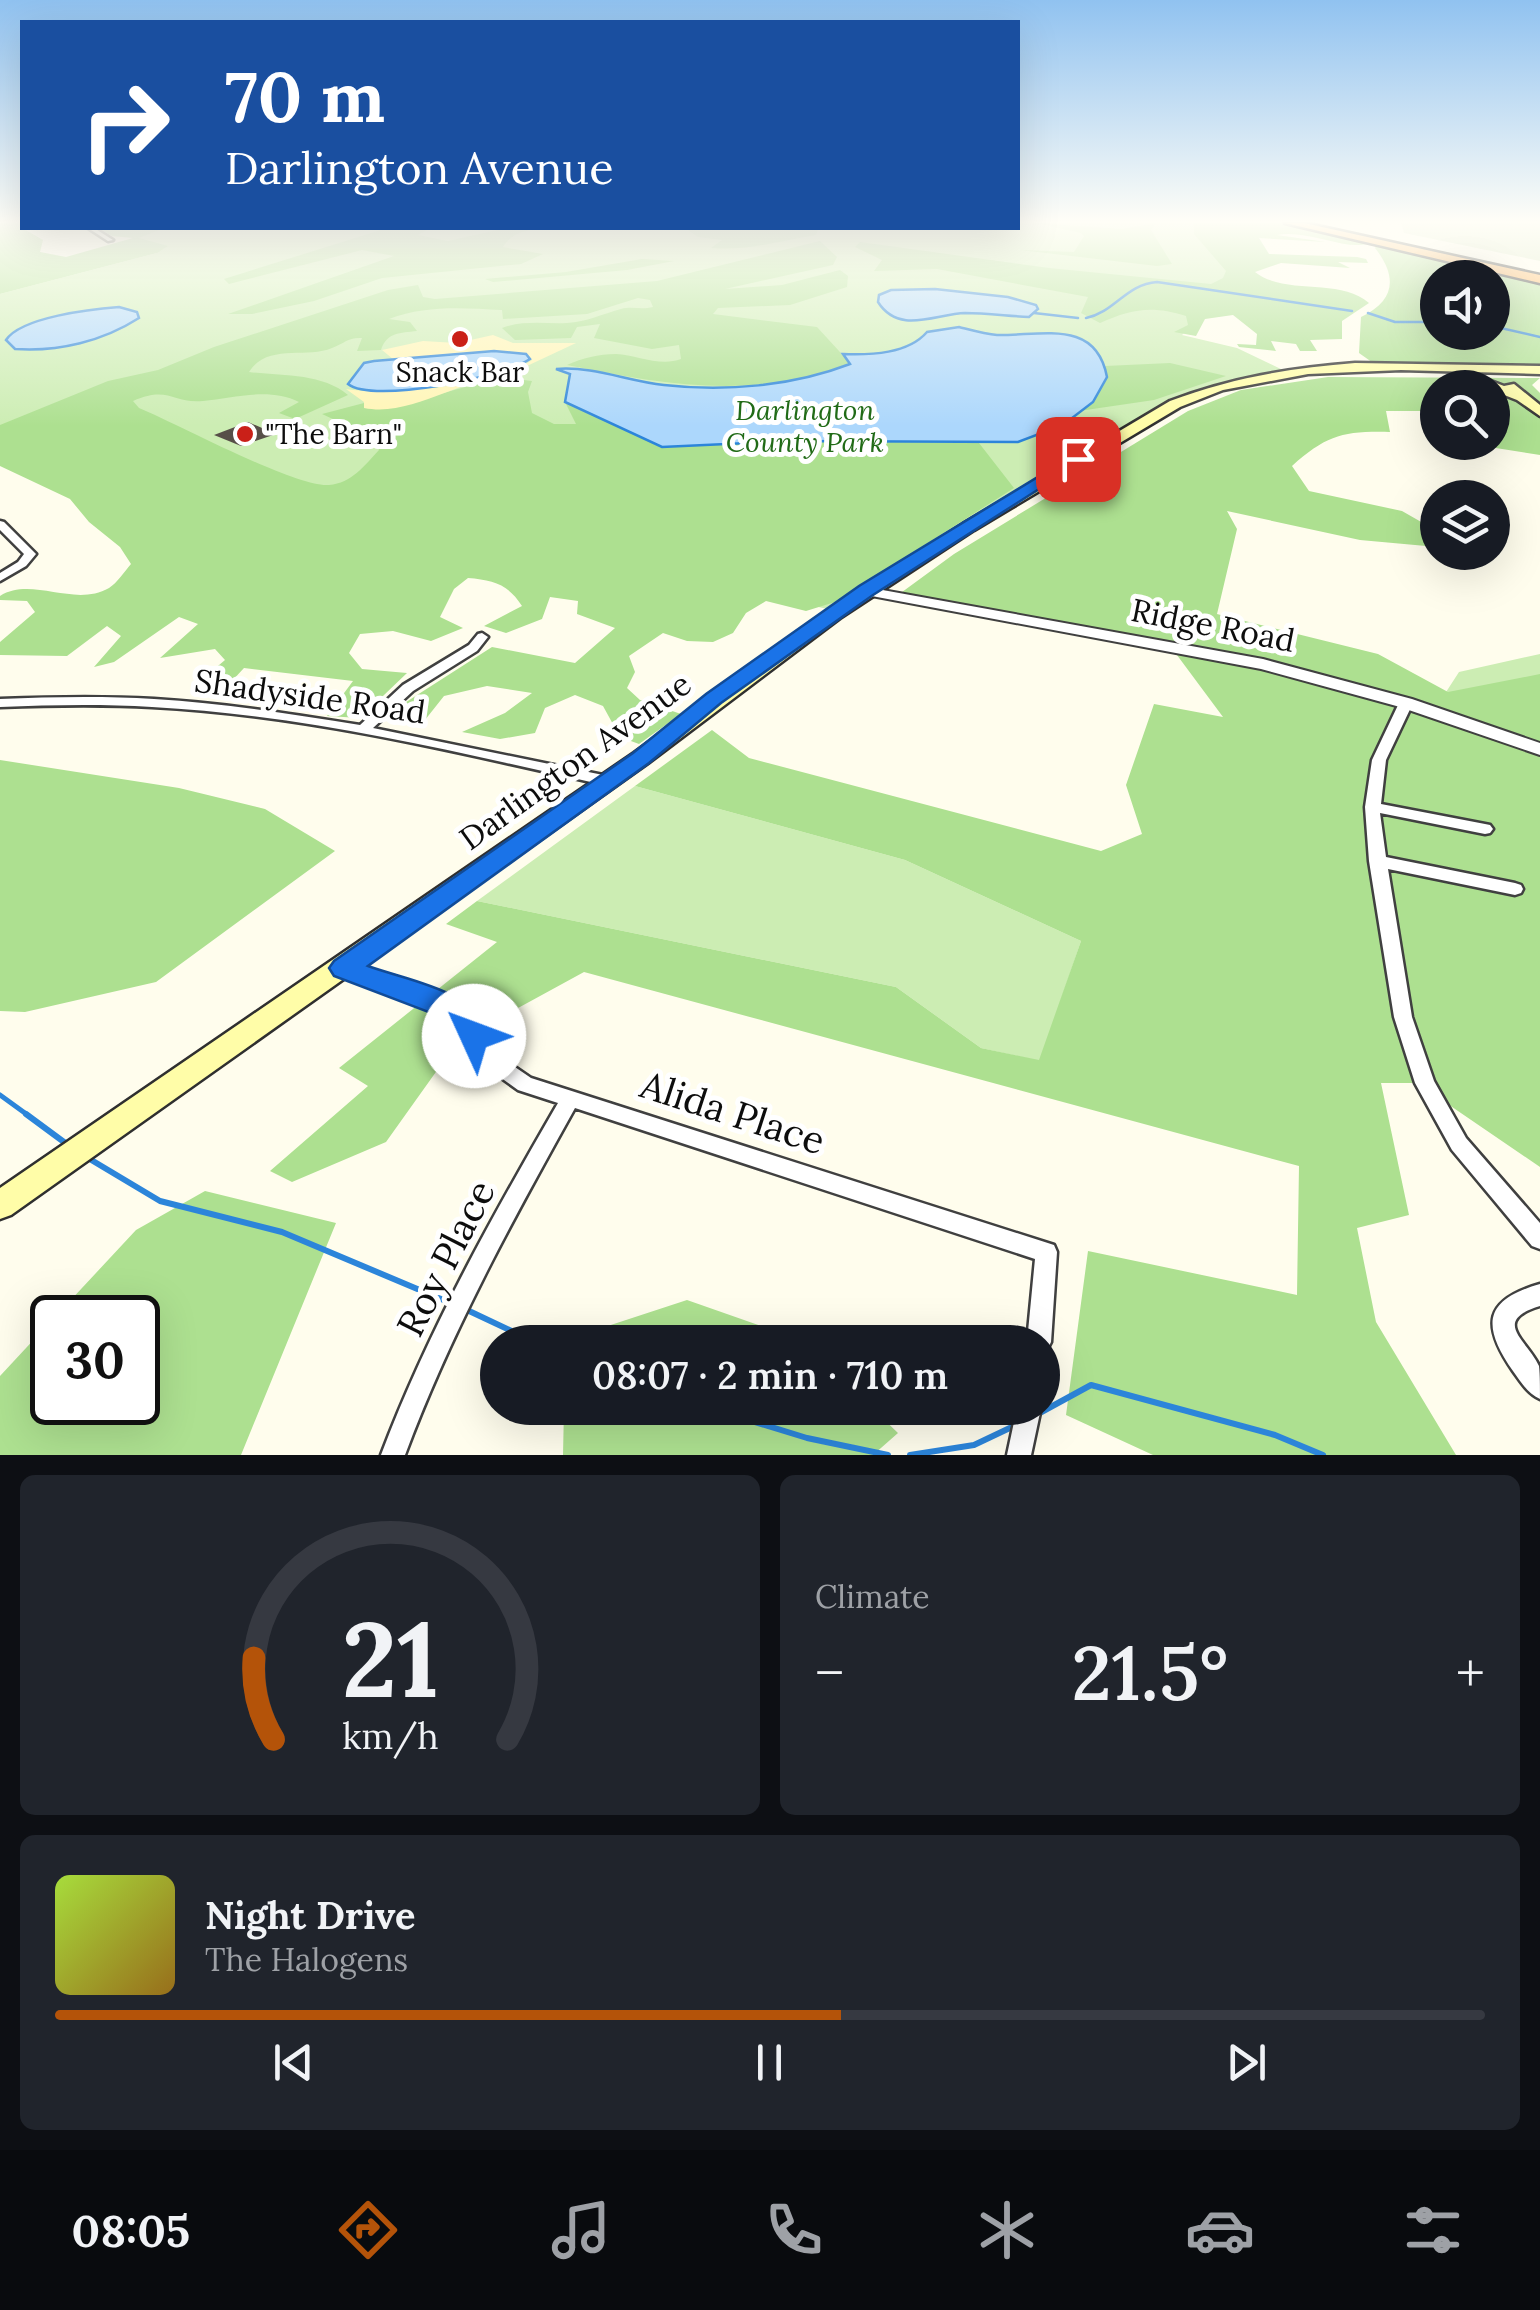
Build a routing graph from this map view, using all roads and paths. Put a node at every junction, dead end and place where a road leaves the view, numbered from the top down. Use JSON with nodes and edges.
{"nodes":[{"id":1,"x":1497,"y":370,"type":"edge"},
{"id":2,"x":1510,"y":371,"type":"edge"},
{"id":3,"x":1420,"y":372,"type":"edge"},
{"id":4,"x":1540,"y":374,"type":"edge"},
{"id":5,"x":1262,"y":377,"type":"junction"},
{"id":6,"x":1510,"y":379,"type":"edge"},
{"id":7,"x":1510,"y":388,"type":"edge"},
{"id":8,"x":1510,"y":393,"type":"edge"},
{"id":9,"x":1516,"y":396,"type":"junction"},
{"id":10,"x":1540,"y":399,"type":"edge"},
{"id":11,"x":1540,"y":412,"type":"edge"},
{"id":12,"x":0,"y":524,"type":"edge"},
{"id":13,"x":0,"y":578,"type":"edge"},
{"id":14,"x":866,"y":590,"type":"junction"},
{"id":15,"x":482,"y":637,"type":"dead end"},
{"id":16,"x":0,"y":703,"type":"edge"},
{"id":17,"x":1406,"y":703,"type":"junction"},
{"id":18,"x":366,"y":728,"type":"junction"},
{"id":19,"x":1540,"y":749,"type":"edge"},
{"id":20,"x":608,"y":781,"type":"junction"},
{"id":21,"x":1372,"y":807,"type":"junction"},
{"id":22,"x":1486,"y":829,"type":"dead end"},
{"id":23,"x":1378,"y":860,"type":"junction"},
{"id":24,"x":1515,"y":889,"type":"dead end"},
{"id":25,"x":344,"y":968,"type":"junction"},
{"id":26,"x":570,"y":1099,"type":"junction"},
{"id":27,"x":0,"y":1204,"type":"edge"},
{"id":28,"x":1530,"y":1219,"type":"edge"},
{"id":29,"x":1540,"y":1239,"type":"edge"},
{"id":30,"x":1540,"y":1295,"type":"edge"},
{"id":31,"x":1040,"y":1325,"type":"edge"},
{"id":32,"x":1540,"y":1386,"type":"edge"},
{"id":33,"x":1025,"y":1425,"type":"edge"},
{"id":34,"x":393,"y":1455,"type":"edge"},
{"id":35,"x":1019,"y":1455,"type":"edge"}],
"edges":[{"from":1,"to":5,"type":"main road","name":"Darlington Avenue"},
{"from":2,"to":4,"type":"main road","name":"Darlington Avenue"},
{"from":3,"to":5,"type":"main road","name":"Darlington Avenue"},
{"from":4,"to":10,"type":"main road"},
{"from":5,"to":14,"type":"main road","name":"Darlington Avenue"},
{"from":6,"to":10,"type":"main road"},
{"from":7,"to":9,"type":"main road"},
{"from":8,"to":9,"type":"main road"},
{"from":9,"to":11,"type":"main road"},
{"from":12,"to":13,"type":"street"},
{"from":14,"to":17,"type":"street","name":"Ridge Road"},
{"from":14,"to":20,"type":"main road","name":"Darlington Avenue"},
{"from":15,"to":18,"type":"street"},
{"from":16,"to":18,"type":"street","name":"Shadyside Road"},
{"from":17,"to":19,"type":"street","name":"Ridge Road"},
{"from":17,"to":21,"type":"street"},
{"from":18,"to":20,"type":"street","name":"Shadyside Road"},
{"from":20,"to":25,"type":"main road","name":"Darlington Avenue"},
{"from":21,"to":22,"type":"street"},
{"from":21,"to":23,"type":"street"},
{"from":23,"to":24,"type":"street"},
{"from":23,"to":28,"type":"street"},
{"from":25,"to":26,"type":"street","name":"Alida Place"},
{"from":25,"to":27,"type":"main road","name":"Darlington Avenue"},
{"from":26,"to":31,"type":"street","name":"Alida Place"},
{"from":26,"to":34,"type":"street","name":"Roy Place"},
{"from":28,"to":29,"type":"street"},
{"from":30,"to":32,"type":"street"},
{"from":33,"to":35,"type":"street"}]}
